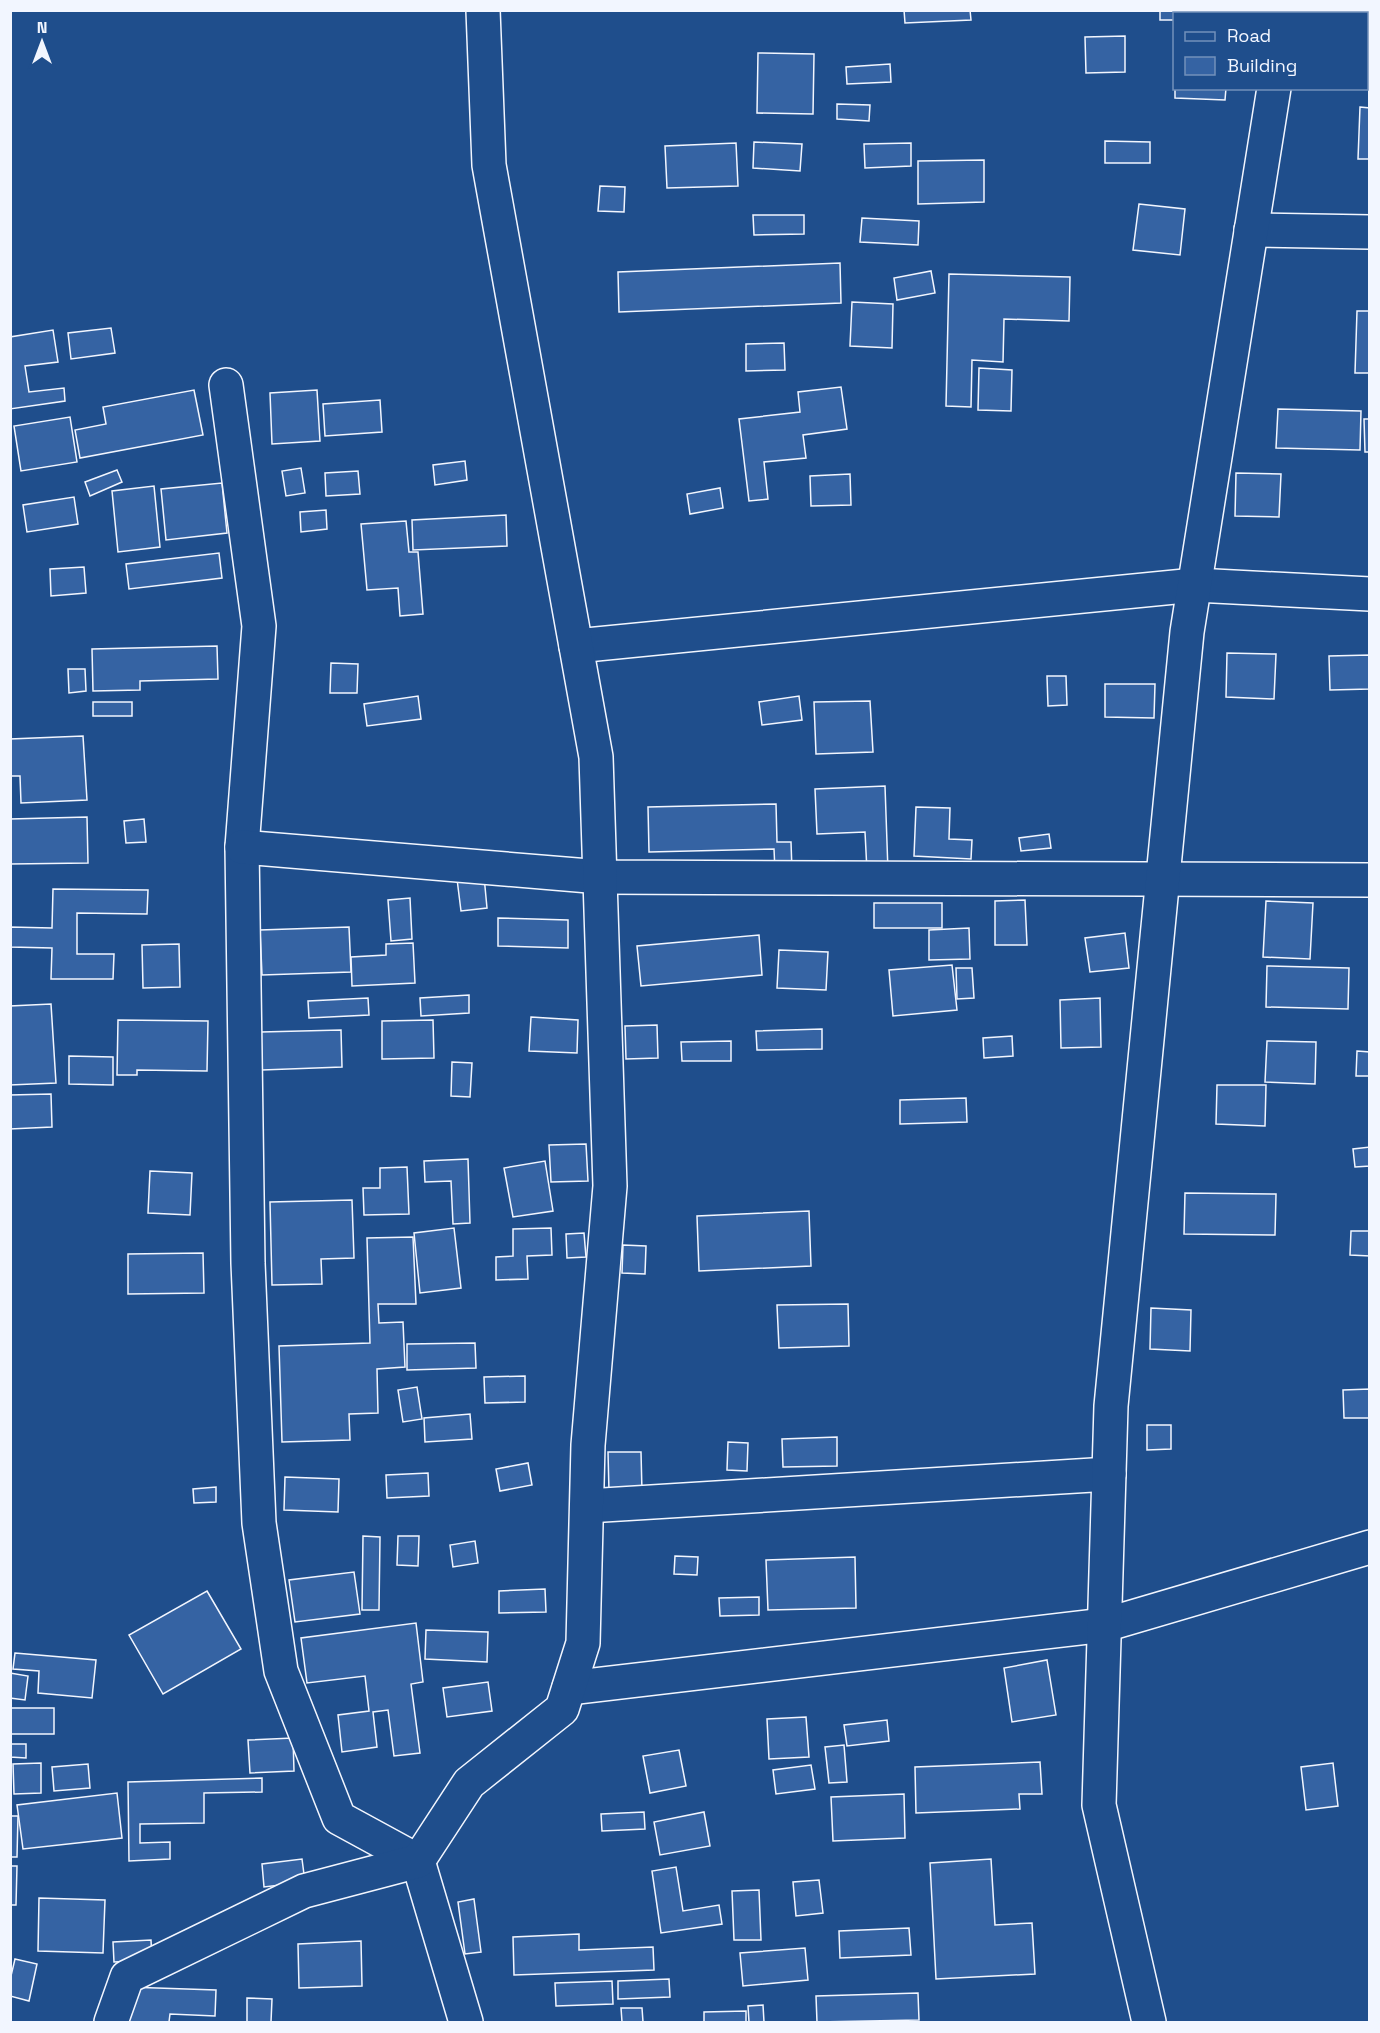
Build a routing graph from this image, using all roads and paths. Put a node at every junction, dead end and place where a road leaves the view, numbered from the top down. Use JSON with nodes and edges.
{"nodes":[{"id":1,"x":483,"y":10,"type":"edge"},
{"id":2,"x":1274,"y":90,"type":"edge"},
{"id":3,"x":1251,"y":230,"type":"junction"},
{"id":4,"x":1370,"y":232,"type":"edge"},
{"id":5,"x":226,"y":385,"type":"dead end"},
{"id":6,"x":1195,"y":585,"type":"junction"},
{"id":7,"x":1370,"y":594,"type":"edge"},
{"id":8,"x":576,"y":646,"type":"junction"},
{"id":9,"x":242,"y":847,"type":"junction"},
{"id":10,"x":601,"y":877,"type":"junction"},
{"id":11,"x":1163,"y":878,"type":"junction"},
{"id":12,"x":1370,"y":880,"type":"edge"},
{"id":13,"x":1109,"y":1474,"type":"junction"},
{"id":14,"x":587,"y":1506,"type":"junction"},
{"id":15,"x":1370,"y":1547,"type":"edge"},
{"id":16,"x":1104,"y":1626,"type":"junction"},
{"id":17,"x":569,"y":1688,"type":"junction"},
{"id":18,"x":418,"y":1861,"type":"junction"},
{"id":19,"x":111,"y":2022,"type":"edge"},
{"id":20,"x":466,"y":2022,"type":"edge"},
{"id":21,"x":1149,"y":2022,"type":"edge"}],
"edges":[{"from":1,"to":8,"type":"street"},
{"from":2,"to":3,"type":"street"},
{"from":3,"to":4,"type":"street"},
{"from":3,"to":6,"type":"street"},
{"from":5,"to":9,"type":"street"},
{"from":6,"to":7,"type":"street"},
{"from":6,"to":8,"type":"street"},
{"from":6,"to":11,"type":"street"},
{"from":8,"to":10,"type":"street"},
{"from":9,"to":10,"type":"street"},
{"from":9,"to":18,"type":"street"},
{"from":10,"to":11,"type":"street"},
{"from":10,"to":14,"type":"street"},
{"from":11,"to":12,"type":"street"},
{"from":11,"to":13,"type":"street"},
{"from":13,"to":14,"type":"street"},
{"from":13,"to":16,"type":"street"},
{"from":14,"to":17,"type":"street"},
{"from":15,"to":16,"type":"street"},
{"from":16,"to":17,"type":"street"},
{"from":16,"to":21,"type":"street"},
{"from":17,"to":18,"type":"street"},
{"from":18,"to":19,"type":"street"},
{"from":18,"to":20,"type":"street"}]}
